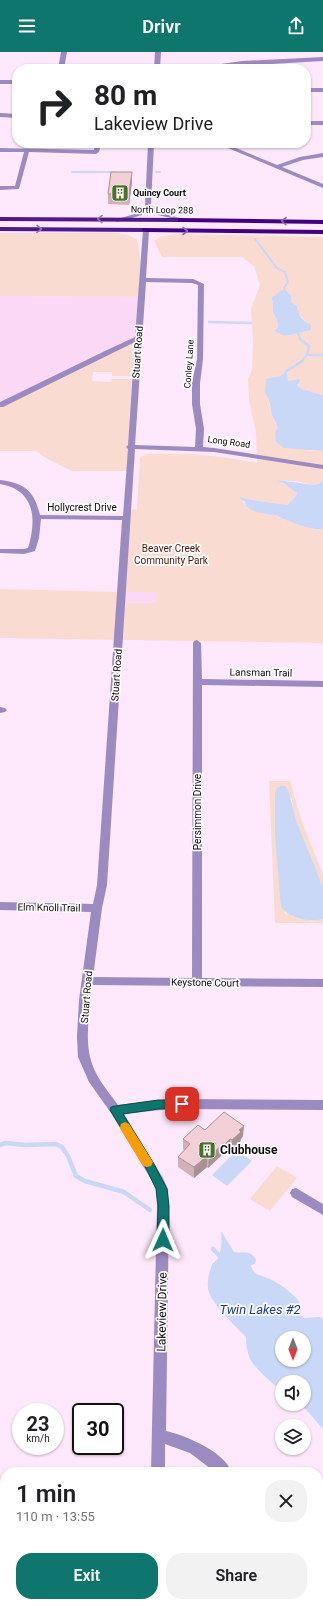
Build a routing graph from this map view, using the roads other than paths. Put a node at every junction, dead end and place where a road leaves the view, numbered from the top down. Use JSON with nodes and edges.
{"nodes":[{"id":1,"x":64,"y":52,"type":"edge"},
{"id":2,"x":158,"y":52,"type":"edge"},
{"id":3,"x":323,"y":59,"type":"edge"},
{"id":4,"x":62,"y":64,"type":"edge"},
{"id":5,"x":157,"y":64,"type":"edge"},
{"id":6,"x":233,"y":64,"type":"edge"},
{"id":7,"x":0,"y":82,"type":"edge"},
{"id":8,"x":12,"y":82,"type":"edge"},
{"id":9,"x":311,"y":90,"type":"edge"},
{"id":10,"x":323,"y":90,"type":"edge"},
{"id":11,"x":0,"y":115,"type":"edge"},
{"id":12,"x":12,"y":116,"type":"edge"},
{"id":13,"x":311,"y":123,"type":"edge"},
{"id":14,"x":323,"y":123,"type":"edge"},
{"id":15,"x":97,"y":148,"type":"edge"},
{"id":16,"x":151,"y":148,"type":"edge"},
{"id":17,"x":231,"y":148,"type":"edge"},
{"id":18,"x":0,"y":150,"type":"edge"},
{"id":19,"x":27,"y":151,"type":"junction"},
{"id":20,"x":323,"y":155,"type":"edge"},
{"id":21,"x":276,"y":167,"type":"junction"},
{"id":22,"x":323,"y":186,"type":"edge"},
{"id":23,"x":0,"y":188,"type":"edge"},
{"id":24,"x":148,"y":206,"type":"junction"},
{"id":25,"x":0,"y":219,"type":"edge"},
{"id":26,"x":117,"y":220,"type":"junction"},
{"id":27,"x":180,"y":220,"type":"junction"},
{"id":28,"x":323,"y":222,"type":"edge"},
{"id":29,"x":0,"y":229,"type":"edge"},
{"id":30,"x":146,"y":230,"type":"junction"},
{"id":31,"x":323,"y":232,"type":"edge"},
{"id":32,"x":143,"y":280,"type":"junction"},
{"id":33,"x":138,"y":339,"type":"junction"},
{"id":34,"x":0,"y":405,"type":"edge"},
{"id":35,"x":130,"y":447,"type":"junction"},
{"id":36,"x":199,"y":448,"type":"junction"},
{"id":37,"x":323,"y":467,"type":"edge"},
{"id":38,"x":0,"y":482,"type":"edge"},
{"id":39,"x":38,"y":518,"type":"junction"},
{"id":40,"x":126,"y":518,"type":"junction"},
{"id":41,"x":0,"y":552,"type":"edge"},
{"id":42,"x":197,"y":643,"type":"dead end"},
{"id":43,"x":198,"y":682,"type":"junction"},
{"id":44,"x":323,"y":684,"type":"edge"},
{"id":45,"x":0,"y":906,"type":"edge"},
{"id":46,"x":97,"y":908,"type":"junction"},
{"id":47,"x":87,"y":981,"type":"junction"},
{"id":48,"x":197,"y":982,"type":"junction"},
{"id":49,"x":323,"y":983,"type":"edge"},
{"id":50,"x":323,"y":1105,"type":"edge"},
{"id":51,"x":115,"y":1110,"type":"junction"},
{"id":52,"x":296,"y":1193,"type":"dead end"},
{"id":53,"x":323,"y":1210,"type":"edge"},
{"id":54,"x":159,"y":1436,"type":"junction"},
{"id":55,"x":158,"y":1467,"type":"edge"},
{"id":56,"x":220,"y":1467,"type":"edge"}],
"edges":[{"from":1,"to":4,"type":"street"},
{"from":2,"to":5,"type":"street"},
{"from":3,"to":6,"type":"street"},
{"from":7,"to":8,"type":"street"},
{"from":9,"to":10,"type":"street"},
{"from":11,"to":12,"type":"street"},
{"from":13,"to":14,"type":"street"},
{"from":15,"to":19,"type":"street"},
{"from":16,"to":24,"type":"street"},
{"from":17,"to":21,"type":"street"},
{"from":18,"to":19,"type":"street"},
{"from":19,"to":23,"type":"street"},
{"from":20,"to":21,"type":"street"},
{"from":21,"to":22,"type":"street"},
{"from":24,"to":26,"type":"street"},
{"from":24,"to":27,"type":"street"},
{"from":26,"to":25,"type":"highway","name":"North Loop 288","one_way":true},
{"from":26,"to":27,"type":"highway","name":"North Loop 288"},
{"from":28,"to":27,"type":"highway","name":"North Loop 288","one_way":true},
{"from":29,"to":30,"type":"highway","name":"North Loop 288","one_way":true},
{"from":30,"to":31,"type":"highway","name":"North Loop 288","one_way":true},
{"from":30,"to":32,"type":"street","name":"Stuart Road"},
{"from":32,"to":33,"type":"street","name":"Stuart Road"},
{"from":32,"to":36,"type":"street","name":"Conley Lane"},
{"from":33,"to":34,"type":"street"},
{"from":33,"to":35,"type":"street","name":"Stuart Road"},
{"from":35,"to":36,"type":"street","name":"Long Road"},
{"from":35,"to":40,"type":"street","name":"Stuart Road"},
{"from":36,"to":37,"type":"street","name":"Long Road"},
{"from":38,"to":39,"type":"street"},
{"from":39,"to":40,"type":"street","name":"Hollycrest Drive"},
{"from":39,"to":41,"type":"street"},
{"from":40,"to":46,"type":"street","name":"Stuart Road"},
{"from":42,"to":43,"type":"street","name":"Persimmon Drive"},
{"from":43,"to":44,"type":"street","name":"Lansman Trail"},
{"from":43,"to":48,"type":"street","name":"Persimmon Drive"},
{"from":45,"to":46,"type":"street","name":"Elm Knoll Trail"},
{"from":46,"to":47,"type":"street","name":"Stuart Road"},
{"from":47,"to":48,"type":"street","name":"Keystone Court"},
{"from":47,"to":51,"type":"street","name":"Stuart Road"},
{"from":48,"to":49,"type":"street","name":"Keystone Court"},
{"from":50,"to":51,"type":"street"},
{"from":51,"to":54,"type":"street","name":"Lakeview Drive"},
{"from":52,"to":53,"type":"street"},
{"from":54,"to":55,"type":"street","name":"Lakeview Drive"},
{"from":54,"to":56,"type":"street"}]}
